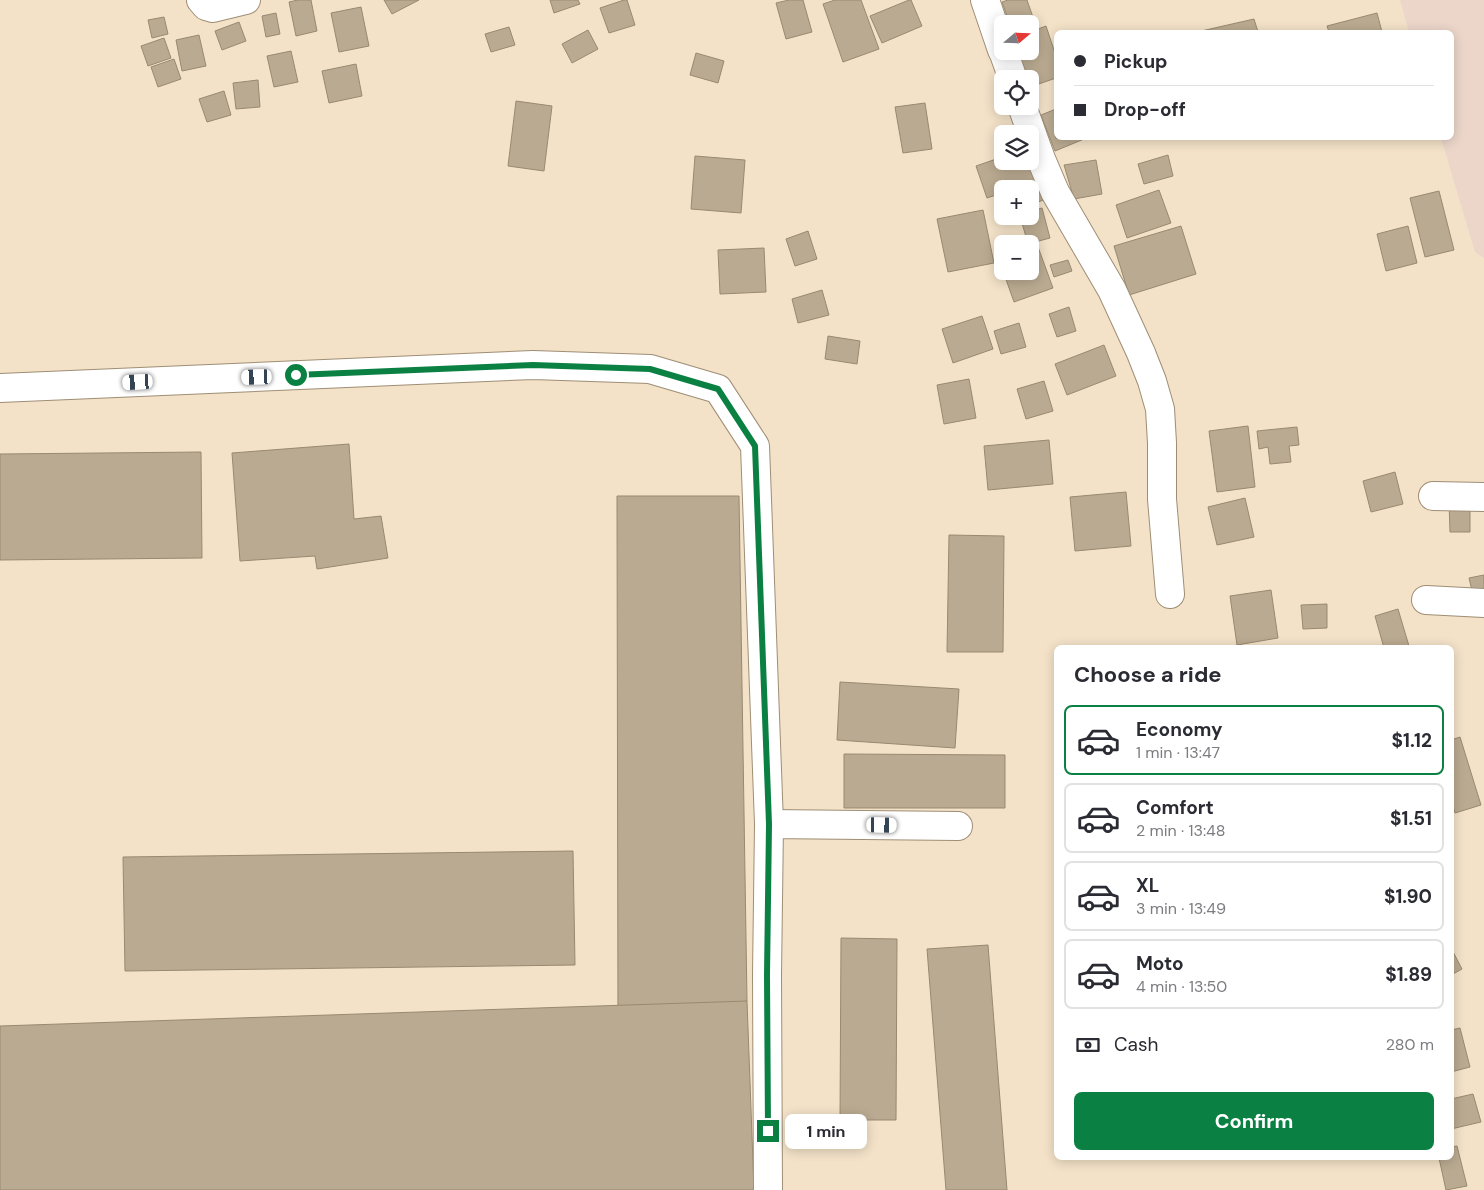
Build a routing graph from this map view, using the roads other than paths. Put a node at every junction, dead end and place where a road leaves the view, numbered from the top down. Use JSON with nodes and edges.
{"nodes":[{"id":1,"x":201,"y":0,"type":"edge"},
{"id":2,"x":246,"y":0,"type":"edge"},
{"id":3,"x":985,"y":0,"type":"edge"},
{"id":4,"x":994,"y":25,"type":"edge"},
{"id":5,"x":1025,"y":115,"type":"edge"},
{"id":6,"x":0,"y":388,"type":"edge"},
{"id":7,"x":1432,"y":496,"type":"dead end"},
{"id":8,"x":1484,"y":497,"type":"edge"},
{"id":9,"x":1170,"y":594,"type":"dead end"},
{"id":10,"x":1426,"y":600,"type":"dead end"},
{"id":11,"x":1484,"y":602,"type":"edge"},
{"id":12,"x":769,"y":824,"type":"junction"},
{"id":13,"x":958,"y":826,"type":"dead end"},
{"id":14,"x":768,"y":1190,"type":"edge"}],
"edges":[{"from":1,"to":2,"type":"street"},
{"from":3,"to":4,"type":"street"},
{"from":5,"to":9,"type":"street"},
{"from":6,"to":12,"type":"street"},
{"from":7,"to":8,"type":"street"},
{"from":10,"to":11,"type":"street"},
{"from":12,"to":13,"type":"street"},
{"from":12,"to":14,"type":"street"}]}
